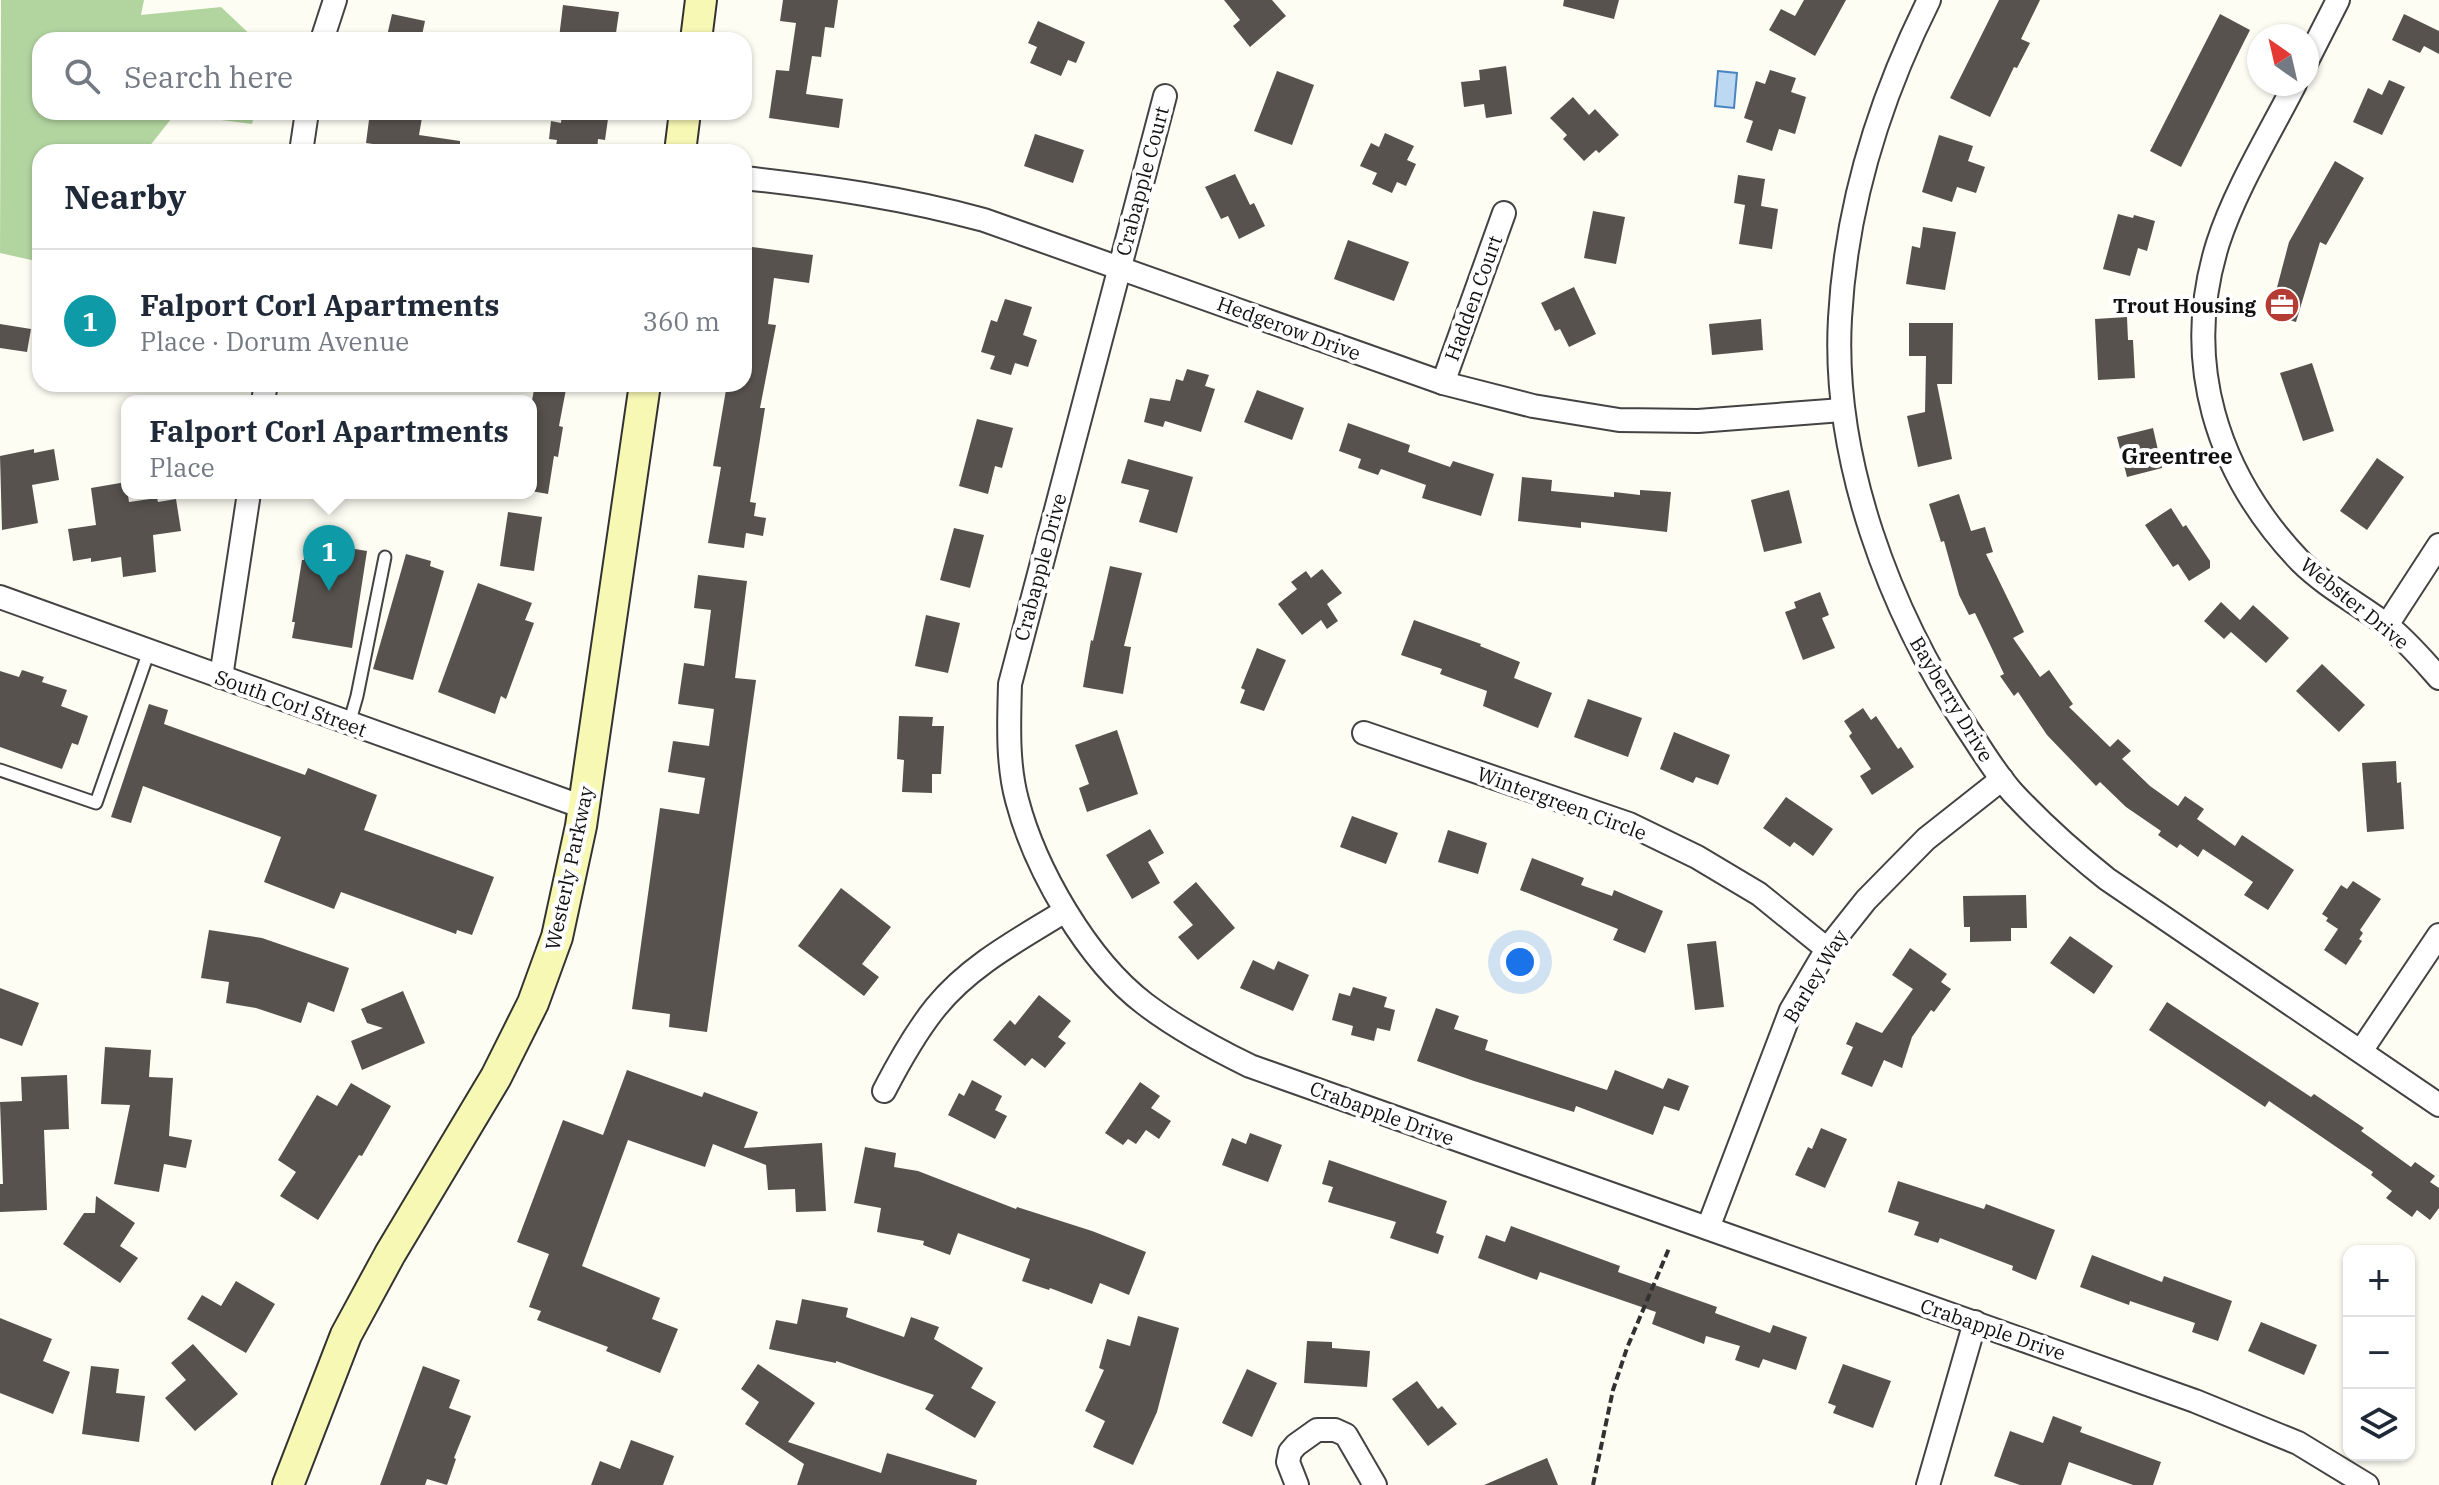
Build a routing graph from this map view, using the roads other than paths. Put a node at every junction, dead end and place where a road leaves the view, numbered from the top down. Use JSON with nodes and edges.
{"nodes":[{"id":1,"x":335,"y":0,"type":"edge"},
{"id":2,"x":701,"y":0,"type":"edge"},
{"id":3,"x":1929,"y":0,"type":"edge"},
{"id":4,"x":2338,"y":0,"type":"edge"},
{"id":5,"x":325,"y":32,"type":"edge"},
{"id":6,"x":697,"y":32,"type":"edge"},
{"id":7,"x":2319,"y":37,"type":"edge"},
{"id":8,"x":1165,"y":96,"type":"dead end"},
{"id":9,"x":2289,"y":96,"type":"edge"},
{"id":10,"x":306,"y":120,"type":"edge"},
{"id":11,"x":684,"y":120,"type":"edge"},
{"id":12,"x":302,"y":144,"type":"edge"},
{"id":13,"x":681,"y":144,"type":"edge"},
{"id":14,"x":752,"y":179,"type":"edge"},
{"id":15,"x":1504,"y":213,"type":"dead end"},
{"id":16,"x":1118,"y":267,"type":"junction"},
{"id":17,"x":1443,"y":383,"type":"junction"},
{"id":18,"x":644,"y":392,"type":"edge"},
{"id":19,"x":1842,"y":410,"type":"junction"},
{"id":20,"x":248,"y":499,"type":"edge"},
{"id":21,"x":2439,"y":545,"type":"edge"},
{"id":22,"x":385,"y":557,"type":"dead end"},
{"id":23,"x":0,"y":597,"type":"edge"},
{"id":24,"x":2387,"y":625,"type":"junction"},
{"id":25,"x":149,"y":651,"type":"junction"},
{"id":26,"x":221,"y":677,"type":"junction"},
{"id":27,"x":2439,"y":678,"type":"edge"},
{"id":28,"x":349,"y":724,"type":"junction"},
{"id":29,"x":1364,"y":733,"type":"dead end"},
{"id":30,"x":0,"y":770,"type":"edge"},
{"id":31,"x":2002,"y":779,"type":"junction"},
{"id":32,"x":583,"y":807,"type":"junction"},
{"id":33,"x":1065,"y":911,"type":"junction"},
{"id":34,"x":2439,"y":935,"type":"edge"},
{"id":35,"x":1827,"y":949,"type":"junction"},
{"id":36,"x":2361,"y":1051,"type":"junction"},
{"id":37,"x":884,"y":1091,"type":"dead end"},
{"id":38,"x":2439,"y":1105,"type":"edge"},
{"id":39,"x":1708,"y":1228,"type":"junction"},
{"id":40,"x":1975,"y":1322,"type":"junction"},
{"id":41,"x":288,"y":1485,"type":"edge"},
{"id":42,"x":1297,"y":1485,"type":"edge"},
{"id":43,"x":1375,"y":1485,"type":"edge"},
{"id":44,"x":1928,"y":1485,"type":"edge"},
{"id":45,"x":2367,"y":1485,"type":"edge"}],
"edges":[{"from":1,"to":5,"type":"street"},
{"from":2,"to":6,"type":"main road"},
{"from":3,"to":19,"type":"street","name":"Bayberry Drive"},
{"from":4,"to":7,"type":"street"},
{"from":8,"to":16,"type":"street","name":"Crabapple Court"},
{"from":9,"to":24,"type":"street","name":"Webster Drive"},
{"from":10,"to":12,"type":"street"},
{"from":11,"to":13,"type":"main road"},
{"from":14,"to":16,"type":"street","name":"Hedgerow Drive"},
{"from":15,"to":17,"type":"street","name":"Hadden Court"},
{"from":16,"to":17,"type":"street","name":"Hedgerow Drive"},
{"from":16,"to":33,"type":"street","name":"Crabapple Drive"},
{"from":17,"to":19,"type":"street","name":"Hedgerow Drive"},
{"from":18,"to":32,"type":"main road","name":"Westerly Parkway"},
{"from":19,"to":31,"type":"street","name":"Bayberry Drive"},
{"from":20,"to":26,"type":"street"},
{"from":21,"to":24,"type":"street"},
{"from":22,"to":28,"type":"lane"},
{"from":23,"to":25,"type":"street","name":"South Corl Street"},
{"from":24,"to":27,"type":"street","name":"Webster Drive"},
{"from":25,"to":26,"type":"street","name":"South Corl Street"},
{"from":25,"to":30,"type":"lane"},
{"from":26,"to":28,"type":"street","name":"South Corl Street"},
{"from":28,"to":32,"type":"street","name":"South Corl Street"},
{"from":29,"to":35,"type":"street","name":"Wintergreen Circle"},
{"from":31,"to":35,"type":"street","name":"Barley Way"},
{"from":31,"to":36,"type":"street","name":"Bayberry Drive"},
{"from":32,"to":41,"type":"main road","name":"Westerly Parkway"},
{"from":33,"to":37,"type":"street"},
{"from":33,"to":39,"type":"street","name":"Crabapple Drive"},
{"from":34,"to":36,"type":"street"},
{"from":35,"to":39,"type":"street","name":"Barley Way"},
{"from":36,"to":38,"type":"street","name":"Bayberry Drive"},
{"from":39,"to":40,"type":"street","name":"Crabapple Drive"},
{"from":40,"to":44,"type":"street"},
{"from":40,"to":45,"type":"street","name":"Crabapple Drive"},
{"from":42,"to":43,"type":"street"}]}
